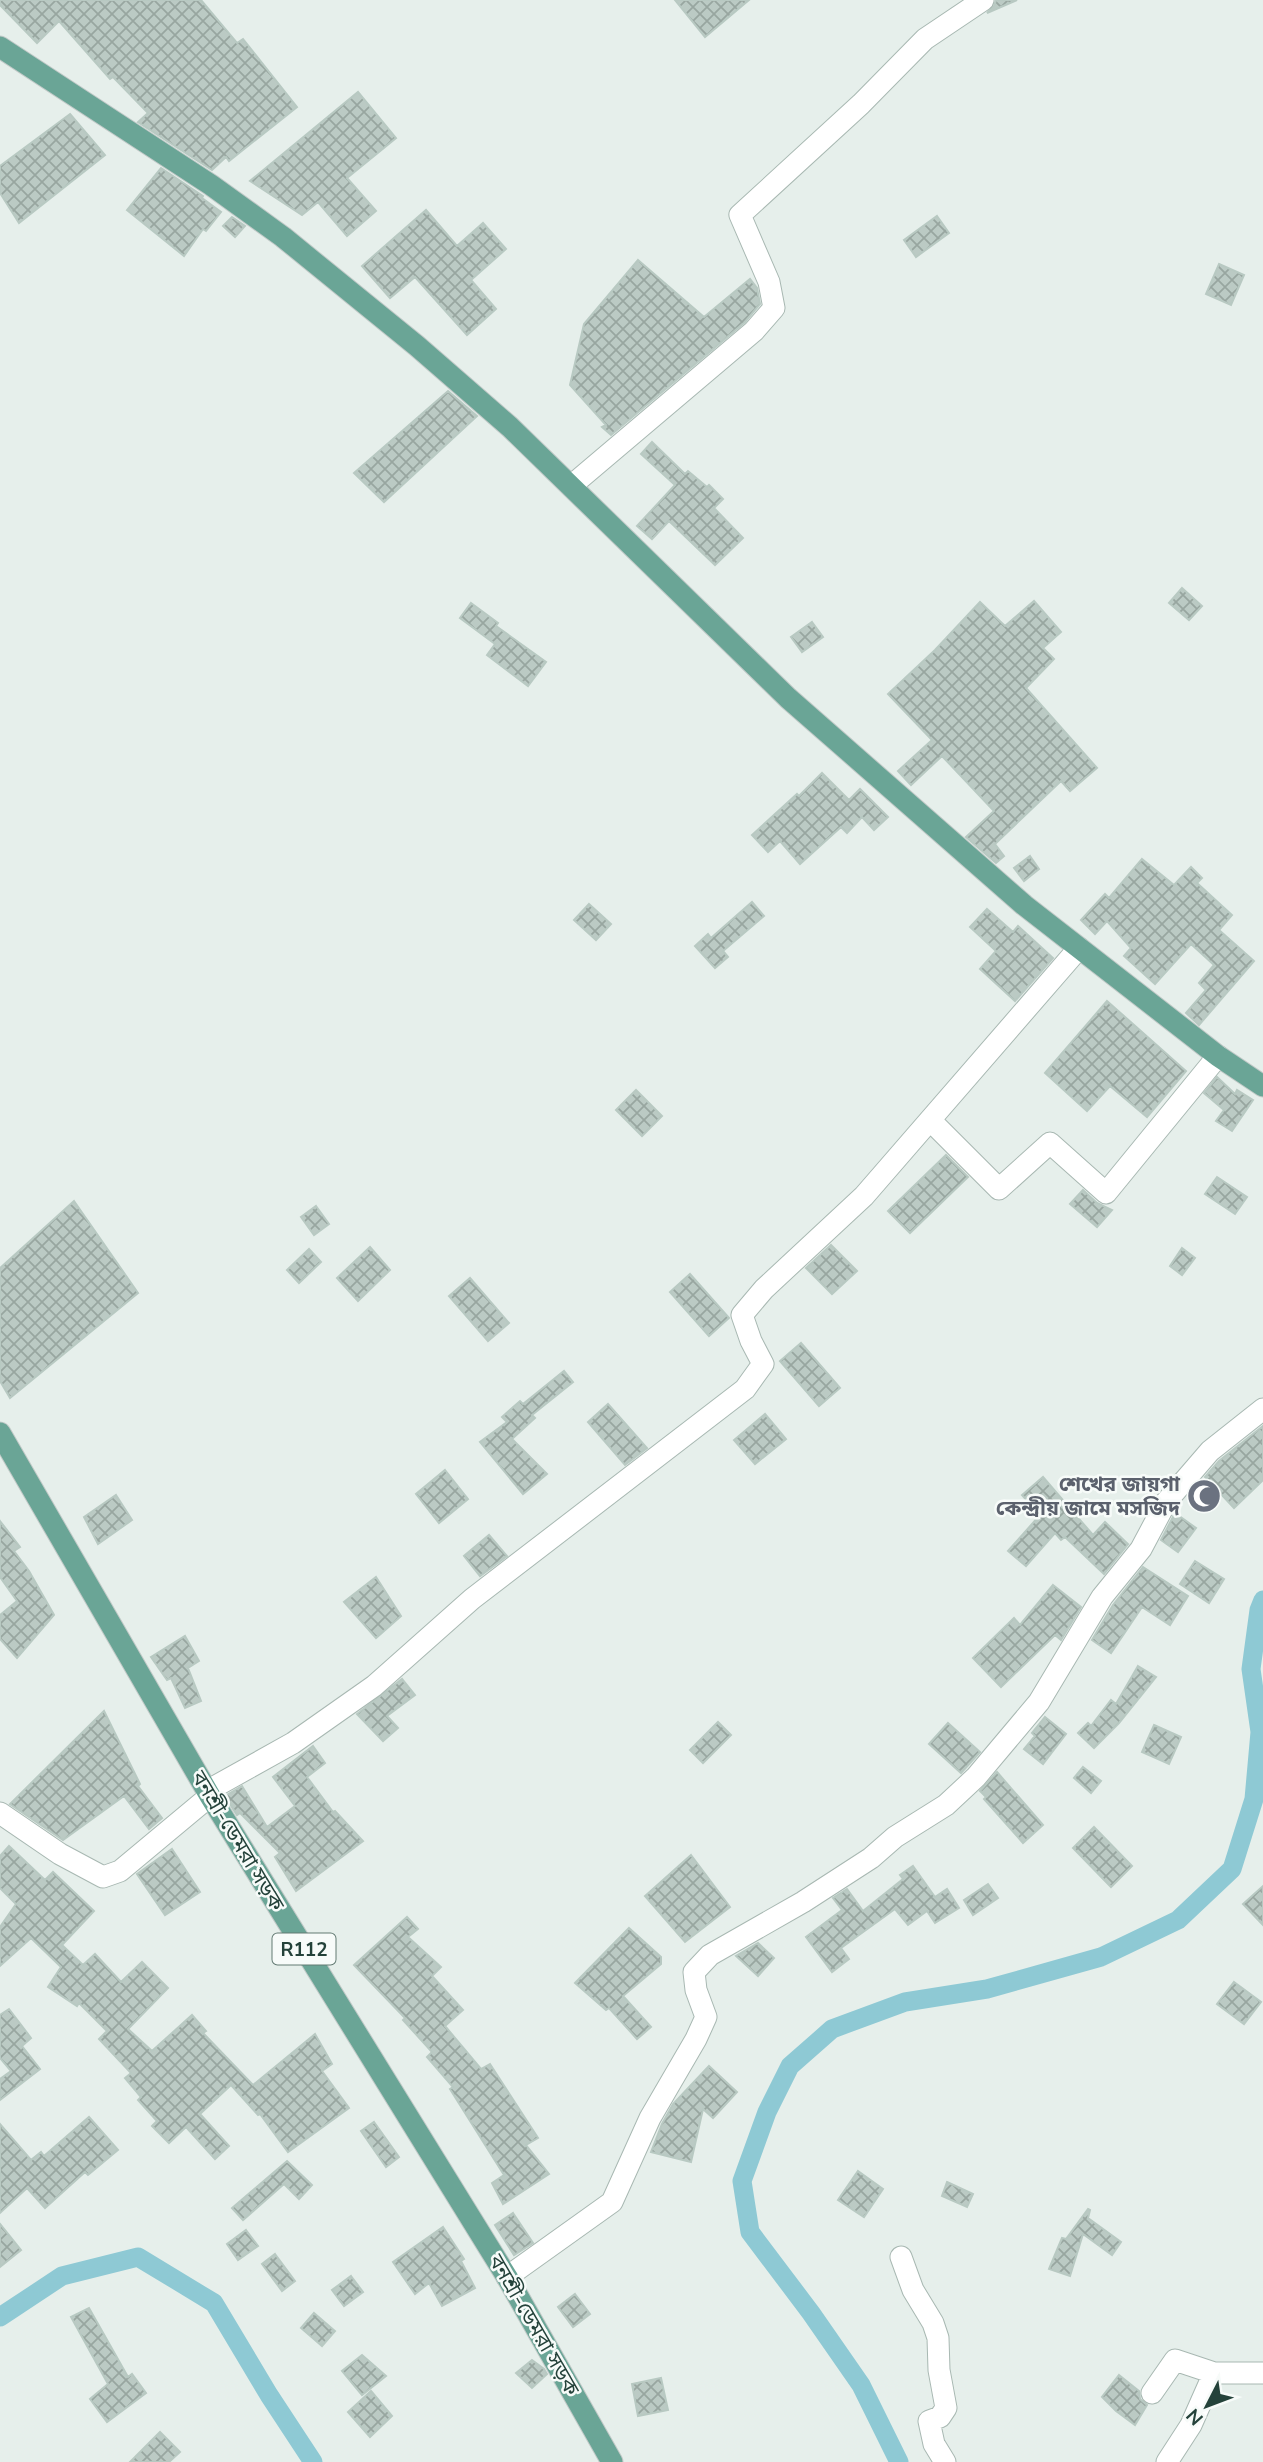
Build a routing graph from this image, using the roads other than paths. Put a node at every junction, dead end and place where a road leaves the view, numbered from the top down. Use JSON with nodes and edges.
{"nodes":[{"id":1,"x":983,"y":0,"type":"edge"},
{"id":2,"x":0,"y":47,"type":"edge"},
{"id":3,"x":571,"y":486,"type":"junction"},
{"id":4,"x":1079,"y":947,"type":"junction"},
{"id":5,"x":1218,"y":1056,"type":"junction"},
{"id":6,"x":1263,"y":1086,"type":"edge"},
{"id":7,"x":931,"y":1121,"type":"junction"},
{"id":8,"x":1263,"y":1409,"type":"edge"},
{"id":9,"x":0,"y":1433,"type":"edge"},
{"id":10,"x":208,"y":1793,"type":"junction"},
{"id":11,"x":0,"y":1813,"type":"edge"},
{"id":12,"x":901,"y":2258,"type":"dead end"},
{"id":13,"x":507,"y":2277,"type":"junction"},
{"id":14,"x":1214,"y":2373,"type":"junction"},
{"id":15,"x":1263,"y":2373,"type":"edge"},
{"id":16,"x":1152,"y":2393,"type":"dead end"},
{"id":17,"x":612,"y":2462,"type":"edge"},
{"id":18,"x":945,"y":2462,"type":"edge"},
{"id":19,"x":1167,"y":2462,"type":"edge"}],
"edges":[{"from":1,"to":3,"type":"street"},
{"from":2,"to":3,"type":"main road"},
{"from":3,"to":4,"type":"main road"},
{"from":4,"to":5,"type":"main road"},
{"from":4,"to":7,"type":"street"},
{"from":5,"to":6,"type":"main road"},
{"from":5,"to":7,"type":"street"},
{"from":7,"to":10,"type":"street"},
{"from":8,"to":13,"type":"street"},
{"from":9,"to":10,"type":"main road","name":"বনশ্রী-ডেমরা সড়ক","number":"R112"},
{"from":10,"to":11,"type":"street"},
{"from":10,"to":13,"type":"main road","name":"বনশ্রী-ডেমরা সড়ক","number":"R112"},
{"from":12,"to":18,"type":"street"},
{"from":13,"to":17,"type":"main road","name":"বনশ্রী-ডেমরা সড়ক","number":"R112"},
{"from":14,"to":15,"type":"street"},
{"from":14,"to":16,"type":"street"},
{"from":14,"to":19,"type":"street"}]}
